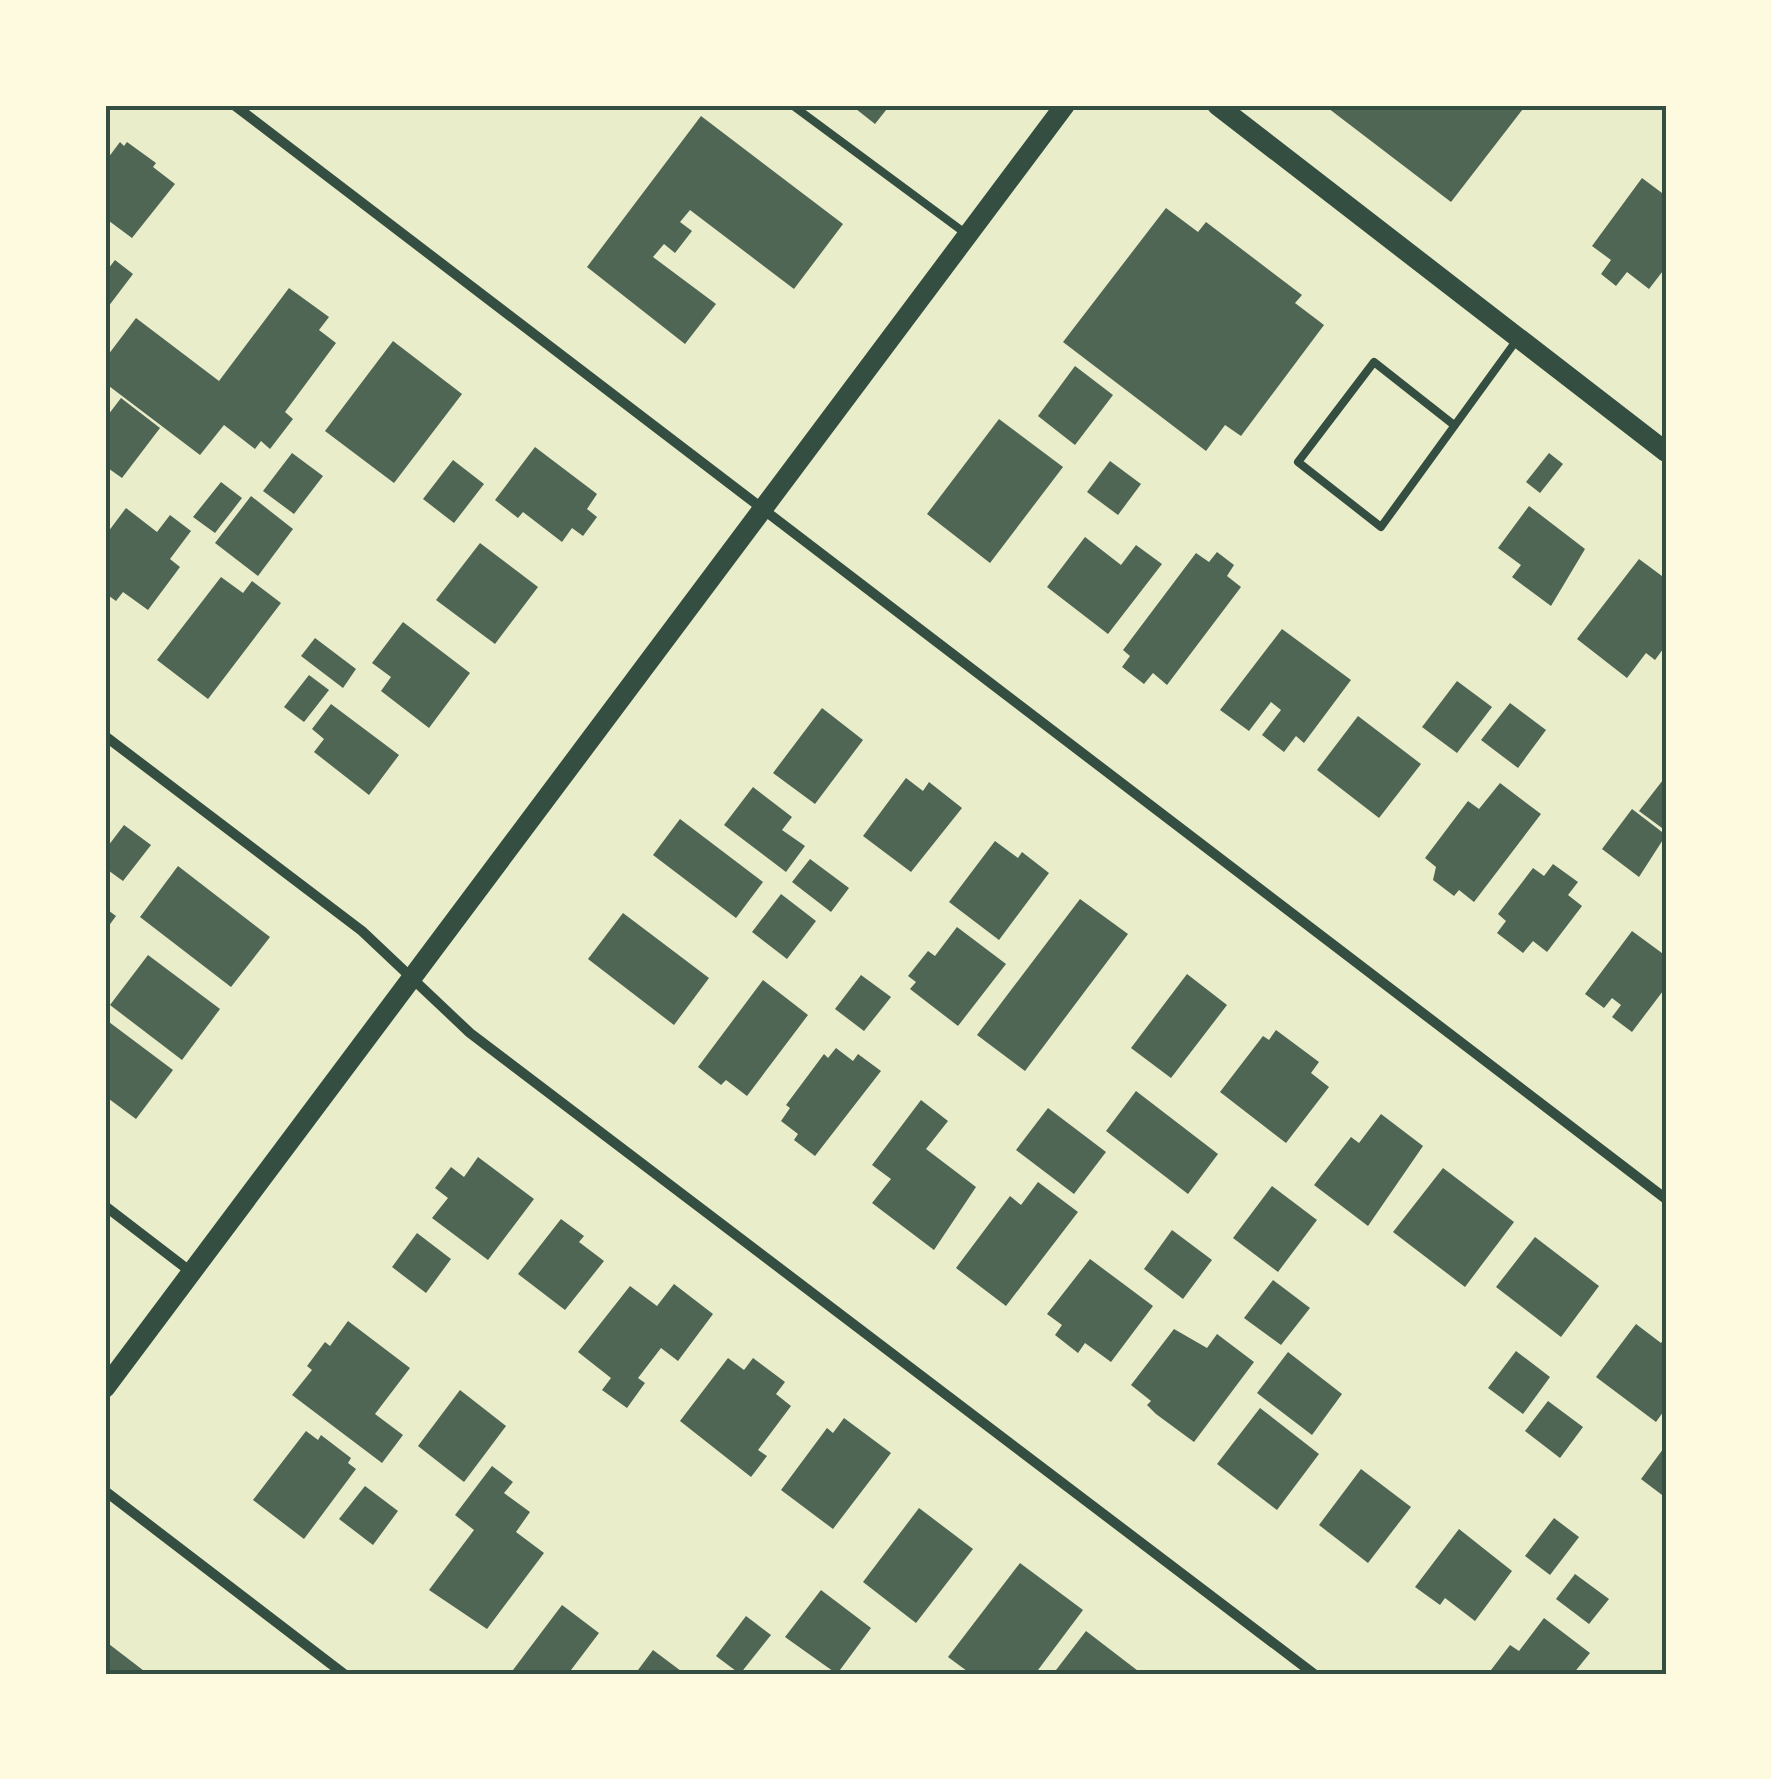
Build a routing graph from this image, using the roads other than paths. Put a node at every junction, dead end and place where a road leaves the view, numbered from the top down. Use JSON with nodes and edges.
{"nodes":[{"id":1,"x":234,"y":105,"type":"edge"},
{"id":2,"x":792,"y":105,"type":"edge"},
{"id":3,"x":1065,"y":105,"type":"edge"},
{"id":4,"x":1217,"y":105,"type":"edge"},
{"id":5,"x":969,"y":236,"type":"junction"},
{"id":6,"x":1518,"y":337,"type":"junction"},
{"id":7,"x":1454,"y":425,"type":"junction"},
{"id":8,"x":1666,"y":452,"type":"edge"},
{"id":9,"x":764,"y":509,"type":"junction"},
{"id":10,"x":105,"y":736,"type":"edge"},
{"id":11,"x":412,"y":978,"type":"junction"},
{"id":12,"x":1666,"y":1199,"type":"edge"},
{"id":13,"x":105,"y":1206,"type":"edge"},
{"id":14,"x":192,"y":1272,"type":"junction"},
{"id":15,"x":105,"y":1388,"type":"edge"},
{"id":16,"x":105,"y":1491,"type":"edge"},
{"id":17,"x":344,"y":1674,"type":"edge"},
{"id":18,"x":1314,"y":1674,"type":"edge"}],
"edges":[{"from":1,"to":9,"type":"street"},
{"from":2,"to":5,"type":"lane"},
{"from":3,"to":5,"type":"main road"},
{"from":4,"to":6,"type":"main road"},
{"from":5,"to":9,"type":"main road"},
{"from":6,"to":7,"type":"lane"},
{"from":6,"to":8,"type":"main road"},
{"from":7,"to":7,"type":"lane"},
{"from":9,"to":11,"type":"main road"},
{"from":9,"to":12,"type":"street"},
{"from":10,"to":11,"type":"street"},
{"from":11,"to":14,"type":"main road"},
{"from":11,"to":18,"type":"street"},
{"from":13,"to":14,"type":"street"},
{"from":14,"to":15,"type":"main road"},
{"from":16,"to":17,"type":"street"}]}
